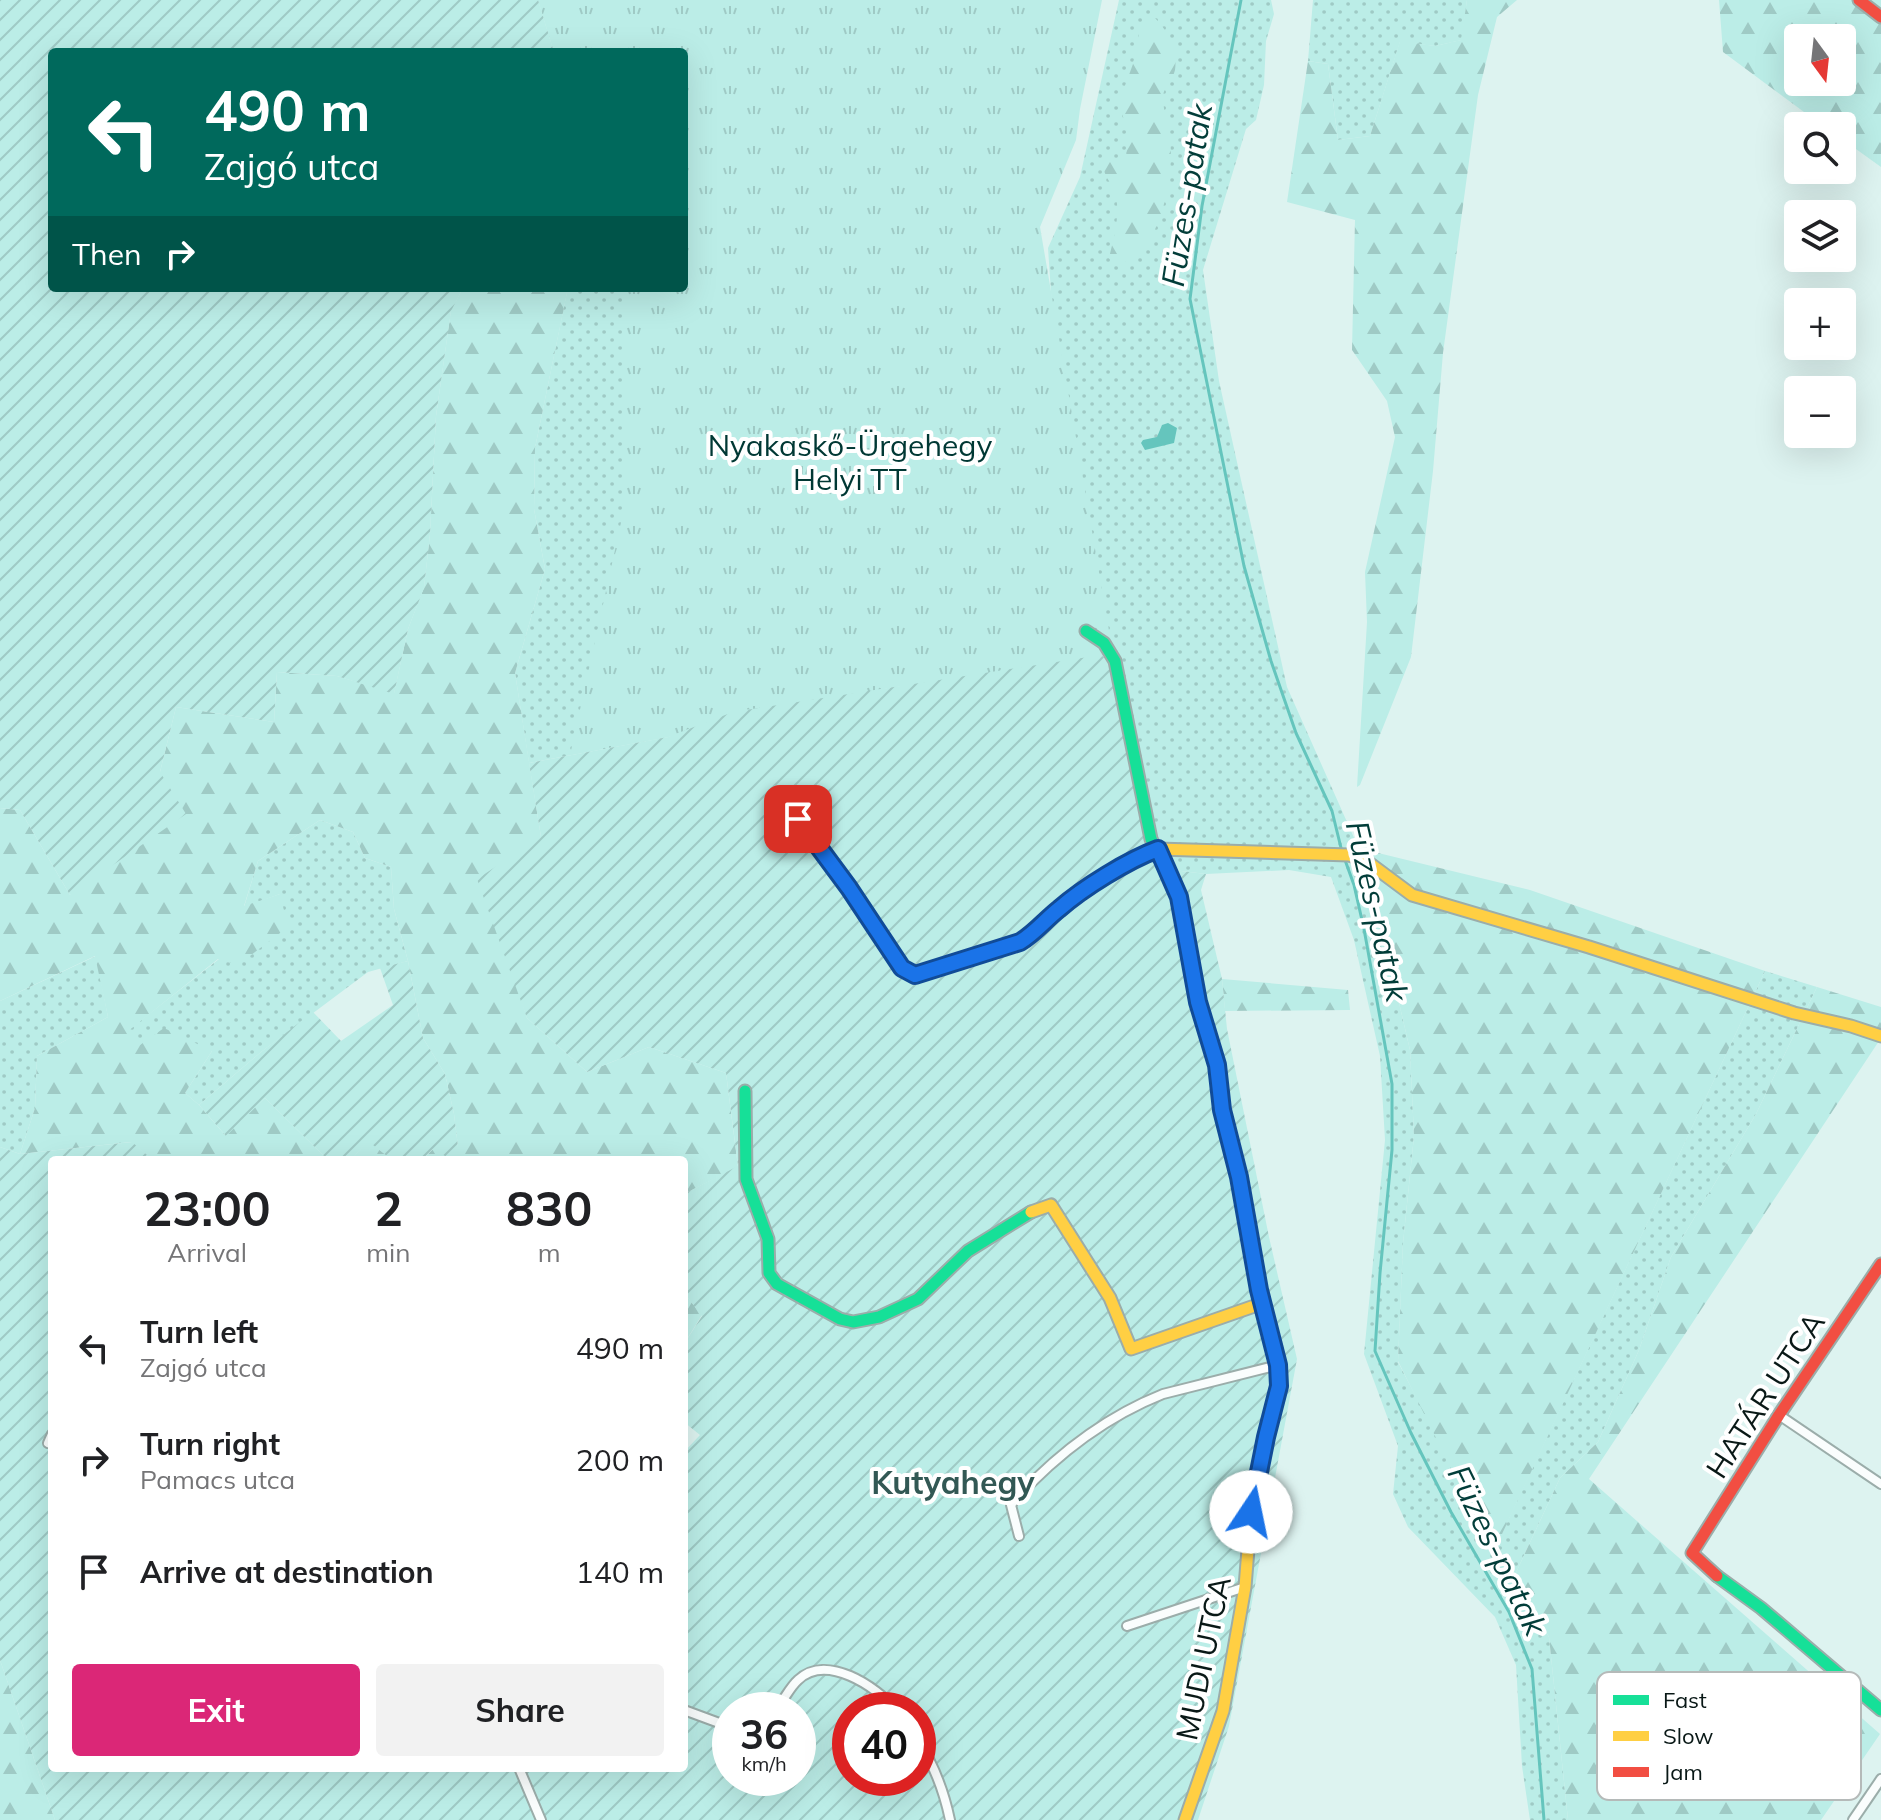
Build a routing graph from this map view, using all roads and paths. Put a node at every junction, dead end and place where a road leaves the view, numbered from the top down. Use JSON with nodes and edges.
{"nodes":[{"id":1,"x":1859,"y":0,"type":"edge"},
{"id":2,"x":1881,"y":17,"type":"edge"},
{"id":3,"x":1086,"y":631,"type":"dead end"},
{"id":4,"x":780,"y":796,"type":"dead end"},
{"id":5,"x":1158,"y":849,"type":"junction"},
{"id":6,"x":1881,"y":1036,"type":"edge"},
{"id":7,"x":745,"y":1091,"type":"dead end"},
{"id":8,"x":1881,"y":1265,"type":"edge"},
{"id":9,"x":1263,"y":1303,"type":"junction"},
{"id":10,"x":1278,"y":1365,"type":"junction"},
{"id":11,"x":1779,"y":1415,"type":"junction"},
{"id":12,"x":1881,"y":1484,"type":"edge"},
{"id":13,"x":1019,"y":1536,"type":"dead end"},
{"id":14,"x":1245,"y":1587,"type":"junction"},
{"id":15,"x":1127,"y":1626,"type":"dead end"},
{"id":16,"x":1836,"y":1672,"type":"edge"},
{"id":17,"x":789,"y":1692,"type":"edge"},
{"id":18,"x":875,"y":1692,"type":"edge"},
{"id":19,"x":1861,"y":1693,"type":"edge"},
{"id":20,"x":1881,"y":1710,"type":"edge"},
{"id":21,"x":688,"y":1711,"type":"edge"},
{"id":22,"x":712,"y":1720,"type":"edge"},
{"id":23,"x":521,"y":1772,"type":"edge"},
{"id":24,"x":936,"y":1773,"type":"edge"},
{"id":25,"x":1881,"y":1779,"type":"edge"},
{"id":26,"x":541,"y":1820,"type":"edge"},
{"id":27,"x":950,"y":1820,"type":"edge"},
{"id":28,"x":1185,"y":1820,"type":"edge"},
{"id":29,"x":1853,"y":1820,"type":"edge"}],
"edges":[{"from":1,"to":2,"type":"street"},
{"from":3,"to":5,"type":"street","name":"MUDI UTCA"},
{"from":4,"to":5,"type":"street"},
{"from":5,"to":6,"type":"street"},
{"from":5,"to":9,"type":"street","name":"MUDI UTCA"},
{"from":7,"to":9,"type":"street"},
{"from":8,"to":11,"type":"street","name":"HATÁR UTCA"},
{"from":9,"to":10,"type":"street","name":"MUDI UTCA"},
{"from":10,"to":13,"type":"street"},
{"from":10,"to":14,"type":"street","name":"MUDI UTCA"},
{"from":11,"to":12,"type":"street"},
{"from":11,"to":16,"type":"street","name":"HATÁR UTCA"},
{"from":14,"to":15,"type":"street"},
{"from":14,"to":28,"type":"street","name":"MUDI UTCA"},
{"from":17,"to":18,"type":"street"},
{"from":19,"to":20,"type":"street","name":"HATÁR UTCA"},
{"from":21,"to":22,"type":"street"},
{"from":23,"to":26,"type":"street"},
{"from":24,"to":27,"type":"street"},
{"from":25,"to":29,"type":"street"}]}
